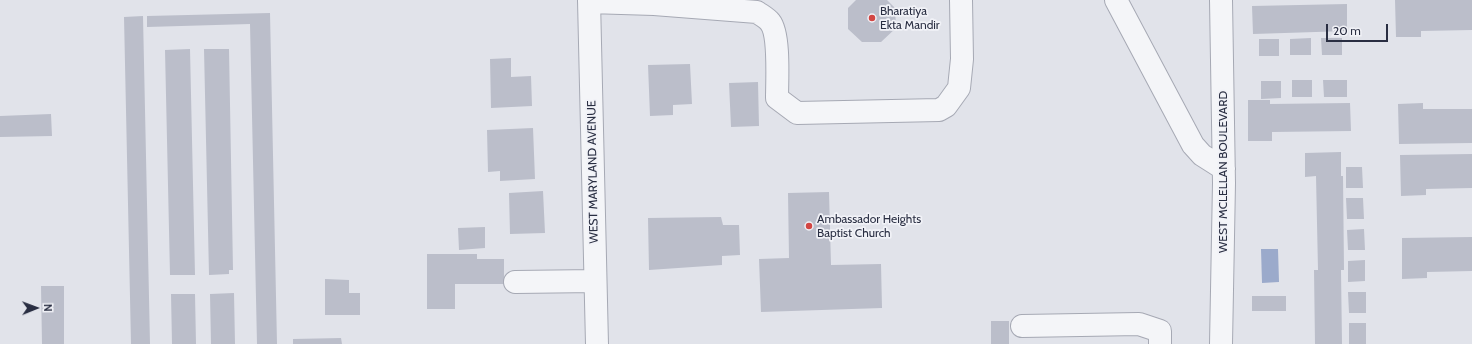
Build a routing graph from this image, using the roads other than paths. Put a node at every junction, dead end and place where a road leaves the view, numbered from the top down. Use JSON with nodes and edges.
{"nodes":[{"id":1,"x":961,"y":0,"type":"edge"},
{"id":2,"x":1116,"y":0,"type":"edge"},
{"id":3,"x":1221,"y":0,"type":"edge"},
{"id":4,"x":589,"y":1,"type":"edge"},
{"id":5,"x":681,"y":3,"type":"edge"},
{"id":6,"x":745,"y":6,"type":"edge"},
{"id":7,"x":1224,"y":168,"type":"junction"},
{"id":8,"x":595,"y":281,"type":"junction"},
{"id":9,"x":515,"y":282,"type":"dead end"},
{"id":10,"x":1022,"y":326,"type":"dead end"},
{"id":11,"x":597,"y":344,"type":"edge"},
{"id":12,"x":1160,"y":344,"type":"edge"},
{"id":13,"x":1221,"y":344,"type":"edge"}],
"edges":[{"from":1,"to":6,"type":"street"},
{"from":2,"to":7,"type":"street"},
{"from":3,"to":7,"type":"street","name":"WEST MCLELLAN BOULEVARD"},
{"from":4,"to":5,"type":"street"},
{"from":4,"to":8,"type":"street","name":"WEST MARYLAND AVENUE"},
{"from":5,"to":6,"type":"street"},
{"from":7,"to":13,"type":"street","name":"WEST MCLELLAN BOULEVARD"},
{"from":8,"to":9,"type":"street"},
{"from":8,"to":11,"type":"street","name":"WEST MARYLAND AVENUE"},
{"from":10,"to":12,"type":"street"}]}
